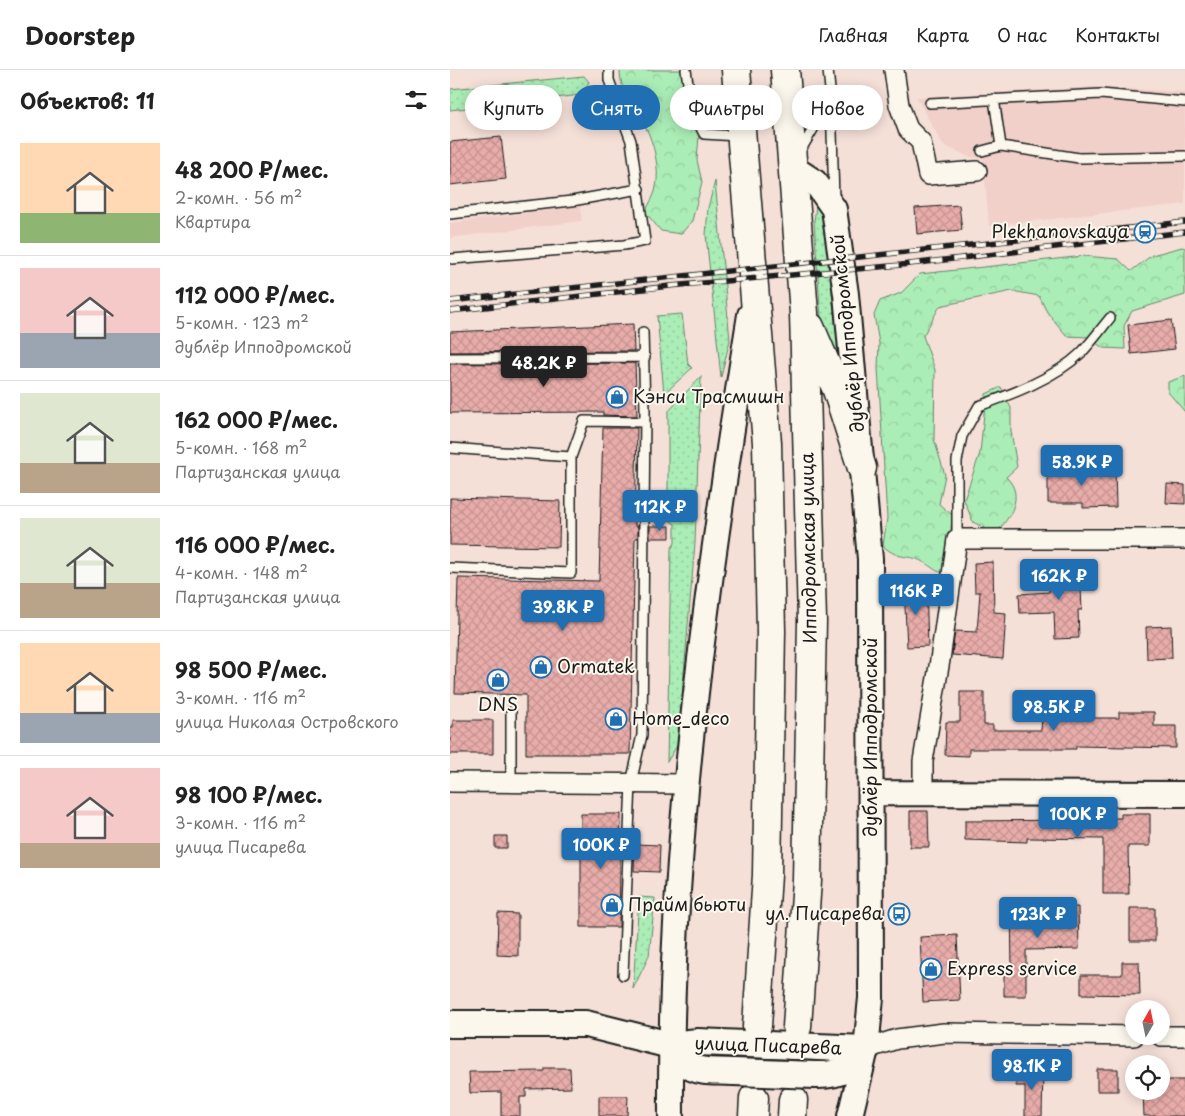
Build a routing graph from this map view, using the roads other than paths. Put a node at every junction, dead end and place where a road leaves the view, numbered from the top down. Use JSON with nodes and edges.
{"nodes":[{"id":1,"x":609,"y":70,"type":"edge"},
{"id":2,"x":686,"y":70,"type":"edge"},
{"id":3,"x":736,"y":70,"type":"edge"},
{"id":4,"x":784,"y":70,"type":"edge"},
{"id":5,"x":828,"y":70,"type":"edge"},
{"id":6,"x":894,"y":70,"type":"edge"},
{"id":7,"x":830,"y":85,"type":"edge"},
{"id":8,"x":994,"y":99,"type":"junction"},
{"id":9,"x":1185,"y":102,"type":"edge"},
{"id":10,"x":930,"y":103,"type":"dead end"},
{"id":11,"x":813,"y":130,"type":"edge"},
{"id":12,"x":832,"y":130,"type":"edge"},
{"id":13,"x":741,"y":136,"type":"junction"},
{"id":14,"x":1001,"y":146,"type":"junction"},
{"id":15,"x":982,"y":151,"type":"dead end"},
{"id":16,"x":1185,"y":156,"type":"edge"},
{"id":17,"x":792,"y":167,"type":"junction"},
{"id":18,"x":977,"y":171,"type":"dead end"},
{"id":19,"x":639,"y":189,"type":"junction"},
{"id":20,"x":834,"y":209,"type":"junction"},
{"id":21,"x":450,"y":214,"type":"edge"},
{"id":22,"x":452,"y":259,"type":"dead end"},
{"id":23,"x":753,"y":297,"type":"junction"},
{"id":24,"x":804,"y":313,"type":"junction"},
{"id":25,"x":1110,"y":318,"type":"dead end"},
{"id":26,"x":643,"y":332,"type":"dead end"},
{"id":27,"x":645,"y":357,"type":"junction"},
{"id":28,"x":450,"y":358,"type":"edge"},
{"id":29,"x":645,"y":422,"type":"junction"},
{"id":30,"x":450,"y":448,"type":"edge"},
{"id":31,"x":571,"y":457,"type":"junction"},
{"id":32,"x":862,"y":468,"type":"junction"},
{"id":33,"x":957,"y":539,"type":"junction"},
{"id":34,"x":1185,"y":539,"type":"edge"},
{"id":35,"x":450,"y":568,"type":"edge"},
{"id":36,"x":511,"y":712,"type":"dead end"},
{"id":37,"x":450,"y":782,"type":"edge"},
{"id":38,"x":511,"y":782,"type":"junction"},
{"id":39,"x":631,"y":783,"type":"junction"},
{"id":40,"x":686,"y":784,"type":"junction"},
{"id":41,"x":923,"y":792,"type":"junction"},
{"id":42,"x":871,"y":793,"type":"junction"},
{"id":43,"x":1185,"y":794,"type":"edge"},
{"id":44,"x":622,"y":975,"type":"dead end"},
{"id":45,"x":450,"y":1024,"type":"edge"},
{"id":46,"x":757,"y":1026,"type":"dead end"},
{"id":47,"x":797,"y":1027,"type":"dead end"},
{"id":48,"x":1125,"y":1036,"type":"edge"},
{"id":49,"x":1170,"y":1036,"type":"edge"},
{"id":50,"x":1185,"y":1036,"type":"edge"},
{"id":51,"x":670,"y":1046,"type":"junction"},
{"id":52,"x":866,"y":1049,"type":"junction"},
{"id":53,"x":671,"y":1116,"type":"edge"},
{"id":54,"x":850,"y":1116,"type":"edge"}],
"edges":[{"from":1,"to":19,"type":"lane"},
{"from":2,"to":13,"type":"lane"},
{"from":3,"to":13,"type":"highway"},
{"from":4,"to":17,"type":"highway","name":"Ипподромская улица"},
{"from":5,"to":7,"type":"lane"},
{"from":6,"to":18,"type":"street"},
{"from":8,"to":9,"type":"lane"},
{"from":8,"to":10,"type":"lane"},
{"from":8,"to":14,"type":"lane"},
{"from":11,"to":17,"type":"lane"},
{"from":12,"to":20,"type":"lane"},
{"from":13,"to":23,"type":"highway"},
{"from":14,"to":15,"type":"lane"},
{"from":14,"to":16,"type":"lane"},
{"from":17,"to":20,"type":"street","name":"дублёр Ипподромской"},
{"from":17,"to":24,"type":"highway","name":"Ипподромская улица"},
{"from":19,"to":21,"type":"lane"},
{"from":19,"to":22,"type":"lane"},
{"from":20,"to":32,"type":"street","name":"дублёр Ипподромской"},
{"from":23,"to":40,"type":"street"},
{"from":23,"to":46,"type":"highway"},
{"from":24,"to":32,"type":"highway"},
{"from":24,"to":47,"type":"highway","name":"Ипподромская улица"},
{"from":25,"to":33,"type":"lane"},
{"from":26,"to":27,"type":"lane"},
{"from":27,"to":28,"type":"lane"},
{"from":27,"to":29,"type":"lane"},
{"from":29,"to":31,"type":"lane"},
{"from":29,"to":39,"type":"lane"},
{"from":30,"to":31,"type":"lane"},
{"from":31,"to":35,"type":"lane"},
{"from":32,"to":42,"type":"street","name":"дублёр Ипподромской"},
{"from":33,"to":34,"type":"street"},
{"from":33,"to":41,"type":"street"},
{"from":36,"to":38,"type":"lane"},
{"from":37,"to":38,"type":"street"},
{"from":38,"to":39,"type":"street"},
{"from":39,"to":40,"type":"street"},
{"from":39,"to":44,"type":"lane"},
{"from":40,"to":51,"type":"street"},
{"from":41,"to":42,"type":"street"},
{"from":41,"to":43,"type":"street"},
{"from":42,"to":52,"type":"street","name":"дублёр Ипподромской"},
{"from":45,"to":51,"type":"main road","name":"улица Писарева"},
{"from":48,"to":52,"type":"street","name":"улица Писарева"},
{"from":49,"to":50,"type":"street"},
{"from":51,"to":52,"type":"main road","name":"улица Писарева"},
{"from":51,"to":52,"type":"main road","name":"улица Писарева","bridge":true},
{"from":51,"to":53,"type":"street"},
{"from":52,"to":54,"type":"street","name":"дублёр Ипподромской"}]}
